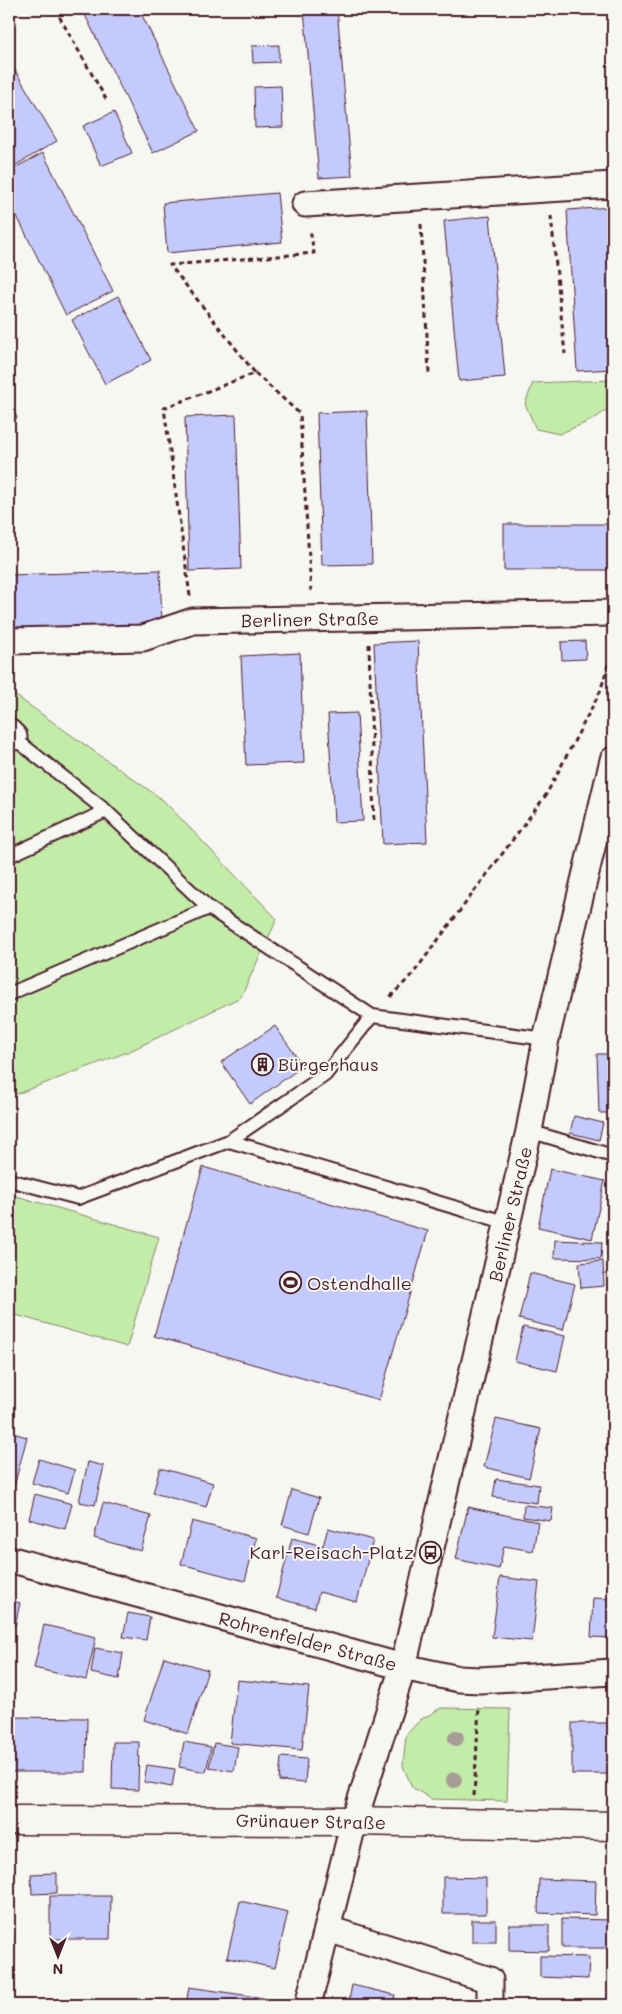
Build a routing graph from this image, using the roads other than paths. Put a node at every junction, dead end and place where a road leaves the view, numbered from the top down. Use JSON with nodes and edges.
{"nodes":[{"id":1,"x":613,"y":185,"type":"edge"},
{"id":2,"x":305,"y":204,"type":"road end"},
{"id":3,"x":613,"y":613,"type":"edge"},
{"id":4,"x":10,"y":641,"type":"edge"},
{"id":5,"x":10,"y":735,"type":"edge"},
{"id":6,"x":613,"y":760,"type":"edge"},
{"id":7,"x":106,"y":811,"type":"junction"},
{"id":8,"x":9,"y":856,"type":"edge"},
{"id":9,"x":208,"y":908,"type":"junction"},
{"id":10,"x":9,"y":994,"type":"edge"},
{"id":11,"x":372,"y":1016,"type":"junction"},
{"id":12,"x":546,"y":1039,"type":"junction"},
{"id":13,"x":529,"y":1131,"type":"junction"},
{"id":14,"x":229,"y":1141,"type":"junction"},
{"id":15,"x":613,"y":1156,"type":"edge"},
{"id":16,"x":9,"y":1180,"type":"edge"},
{"id":17,"x":508,"y":1223,"type":"junction"},
{"id":18,"x":9,"y":1559,"type":"edge"},
{"id":19,"x":403,"y":1667,"type":"junction"},
{"id":20,"x":613,"y":1672,"type":"edge"},
{"id":21,"x":9,"y":1820,"type":"edge"},
{"id":22,"x":354,"y":1821,"type":"junction"},
{"id":23,"x":613,"y":1826,"type":"edge"},
{"id":24,"x":328,"y":1929,"type":"junction"},
{"id":25,"x":308,"y":2005,"type":"edge"},
{"id":26,"x":490,"y":2005,"type":"edge"}],
"edges":[{"from":1,"to":2,"type":"street"},
{"from":3,"to":4,"type":"street","name":"Berliner Straße"},
{"from":5,"to":7,"type":"lane"},
{"from":6,"to":12,"type":"street","name":"Berliner Straße"},
{"from":7,"to":8,"type":"lane"},
{"from":7,"to":9,"type":"lane"},
{"from":9,"to":10,"type":"lane"},
{"from":9,"to":11,"type":"lane"},
{"from":11,"to":12,"type":"lane"},
{"from":11,"to":14,"type":"lane"},
{"from":12,"to":13,"type":"street","name":"Berliner Straße"},
{"from":13,"to":15,"type":"lane"},
{"from":13,"to":17,"type":"street","name":"Berliner Straße"},
{"from":14,"to":16,"type":"lane"},
{"from":14,"to":17,"type":"lane"},
{"from":17,"to":19,"type":"street","name":"Berliner Straße"},
{"from":18,"to":19,"type":"street","name":"Rohrenfelder Straße"},
{"from":19,"to":20,"type":"street","name":"Rohrenfelder Straße"},
{"from":19,"to":22,"type":"street"},
{"from":21,"to":22,"type":"street","name":"Grünauer Straße"},
{"from":22,"to":23,"type":"street","name":"Grünauer Straße"},
{"from":22,"to":24,"type":"street"},
{"from":24,"to":25,"type":"street"},
{"from":24,"to":26,"type":"street"}]}
